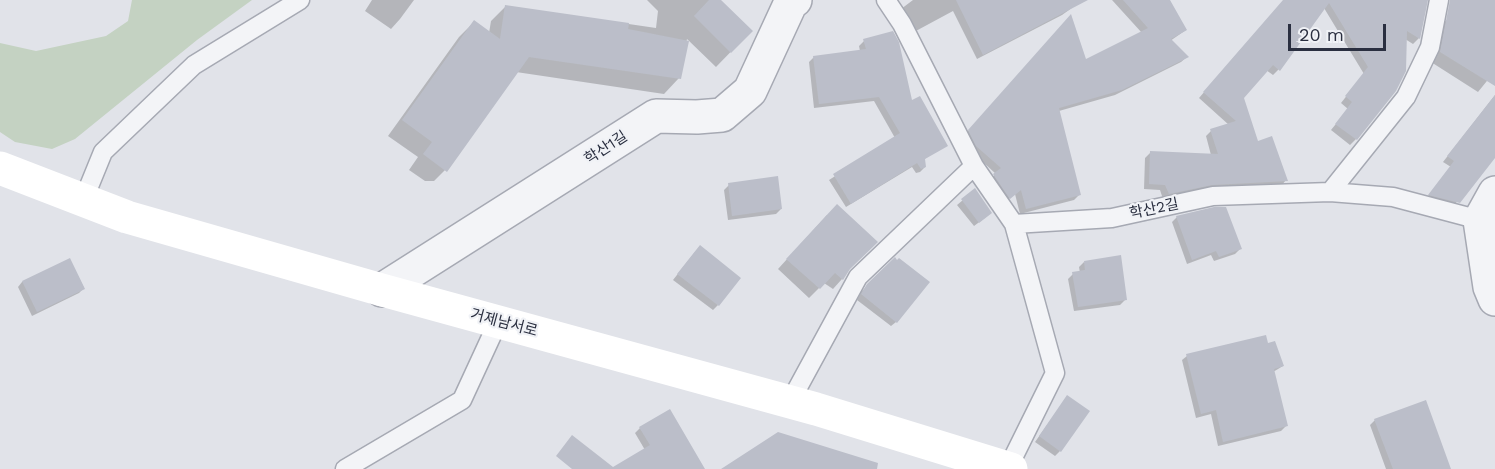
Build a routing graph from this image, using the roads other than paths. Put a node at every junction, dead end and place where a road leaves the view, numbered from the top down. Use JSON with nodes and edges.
{"nodes":[{"id":1,"x":300,"y":0,"type":"edge"},
{"id":2,"x":793,"y":0,"type":"edge"},
{"id":3,"x":886,"y":0,"type":"edge"},
{"id":4,"x":1439,"y":0,"type":"edge"},
{"id":5,"x":974,"y":166,"type":"junction"},
{"id":6,"x":0,"y":168,"type":"edge"},
{"id":7,"x":1330,"y":192,"type":"junction"},
{"id":8,"x":83,"y":201,"type":"junction"},
{"id":9,"x":1488,"y":207,"type":"edge"},
{"id":10,"x":1014,"y":224,"type":"junction"},
{"id":11,"x":382,"y":290,"type":"junction"},
{"id":12,"x":1495,"y":298,"type":"edge"},
{"id":13,"x":498,"y":322,"type":"junction"},
{"id":14,"x":790,"y":402,"type":"junction"},
{"id":15,"x":1000,"y":467,"type":"edge"},
{"id":16,"x":345,"y":469,"type":"edge"}],
"edges":[{"from":1,"to":8,"type":"lane"},
{"from":2,"to":11,"type":"street","name":"학산1길"},
{"from":3,"to":5,"type":"lane"},
{"from":4,"to":7,"type":"lane"},
{"from":5,"to":10,"type":"lane"},
{"from":5,"to":14,"type":"lane"},
{"from":6,"to":8,"type":"main road","name":"거제남서로"},
{"from":7,"to":9,"type":"lane","name":"학산2길"},
{"from":7,"to":10,"type":"lane","name":"학산2길"},
{"from":8,"to":11,"type":"main road","name":"거제남서로"},
{"from":9,"to":12,"type":"street"},
{"from":10,"to":15,"type":"lane"},
{"from":11,"to":13,"type":"main road","name":"거제남서로"},
{"from":13,"to":14,"type":"main road","name":"거제남서로"},
{"from":13,"to":16,"type":"lane"},
{"from":14,"to":15,"type":"main road","name":"거제남서로"}]}
